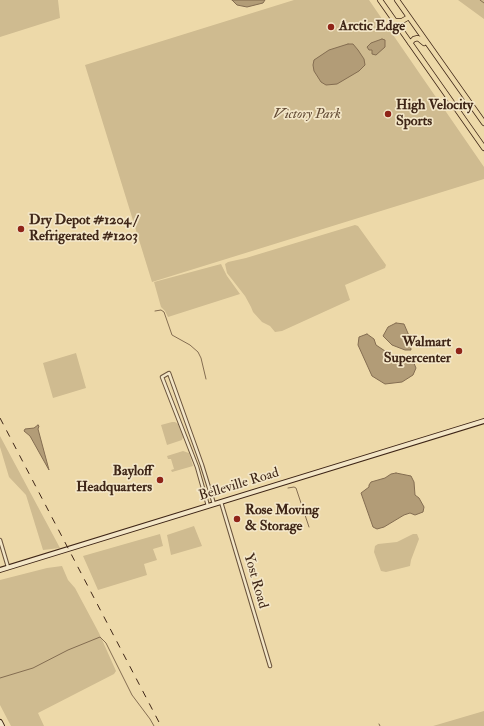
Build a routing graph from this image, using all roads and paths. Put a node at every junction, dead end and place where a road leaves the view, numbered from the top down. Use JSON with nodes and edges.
{"nodes":[{"id":1,"x":380,"y":0,"type":"edge"},
{"id":2,"x":397,"y":0,"type":"edge"},
{"id":3,"x":409,"y":17,"type":"junction"},
{"id":4,"x":394,"y":21,"type":"junction"},
{"id":5,"x":410,"y":43,"type":"junction"},
{"id":6,"x":446,"y":70,"type":"junction"},
{"id":7,"x":484,"y":123,"type":"edge"},
{"id":8,"x":484,"y":148,"type":"edge"},
{"id":9,"x":183,"y":412,"type":"junction"},
{"id":10,"x":177,"y":415,"type":"junction"},
{"id":11,"x":484,"y":421,"type":"edge"},
{"id":12,"x":194,"y":442,"type":"junction"},
{"id":13,"x":188,"y":445,"type":"junction"},
{"id":14,"x":202,"y":465,"type":"junction"},
{"id":15,"x":197,"y":467,"type":"junction"},
{"id":16,"x":221,"y":502,"type":"junction"},
{"id":17,"x":214,"y":504,"type":"junction"},
{"id":18,"x":208,"y":506,"type":"junction"},
{"id":19,"x":0,"y":540,"type":"edge"},
{"id":20,"x":8,"y":568,"type":"junction"},
{"id":21,"x":0,"y":570,"type":"edge"},
{"id":22,"x":270,"y":666,"type":"dead end"},
{"id":23,"x":0,"y":722,"type":"edge"},
{"id":24,"x":2,"y":726,"type":"edge"}],
"edges":[{"from":1,"to":4,"type":"main road"},
{"from":2,"to":3,"type":"main road"},
{"from":3,"to":4,"type":"main road"},
{"from":3,"to":6,"type":"main road"},
{"from":4,"to":5,"type":"main road"},
{"from":5,"to":6,"type":"main road"},
{"from":5,"to":8,"type":"main road"},
{"from":6,"to":7,"type":"main road"},
{"from":9,"to":10,"type":"street"},
{"from":9,"to":10,"type":"street"},
{"from":9,"to":12,"type":"street"},
{"from":10,"to":13,"type":"street"},
{"from":11,"to":16,"type":"main road","name":"Belleville Road"},
{"from":12,"to":13,"type":"street"},
{"from":12,"to":14,"type":"street"},
{"from":13,"to":15,"type":"street"},
{"from":14,"to":15,"type":"street"},
{"from":14,"to":17,"type":"street"},
{"from":15,"to":18,"type":"street"},
{"from":16,"to":17,"type":"main road","name":"Belleville Road"},
{"from":16,"to":22,"type":"street","name":"Yost Road"},
{"from":17,"to":18,"type":"main road","name":"Belleville Road"},
{"from":18,"to":20,"type":"main road","name":"Belleville Road"},
{"from":19,"to":20,"type":"street"},
{"from":20,"to":21,"type":"main road","name":"Belleville Road"},
{"from":23,"to":24,"type":"main road"}]}
